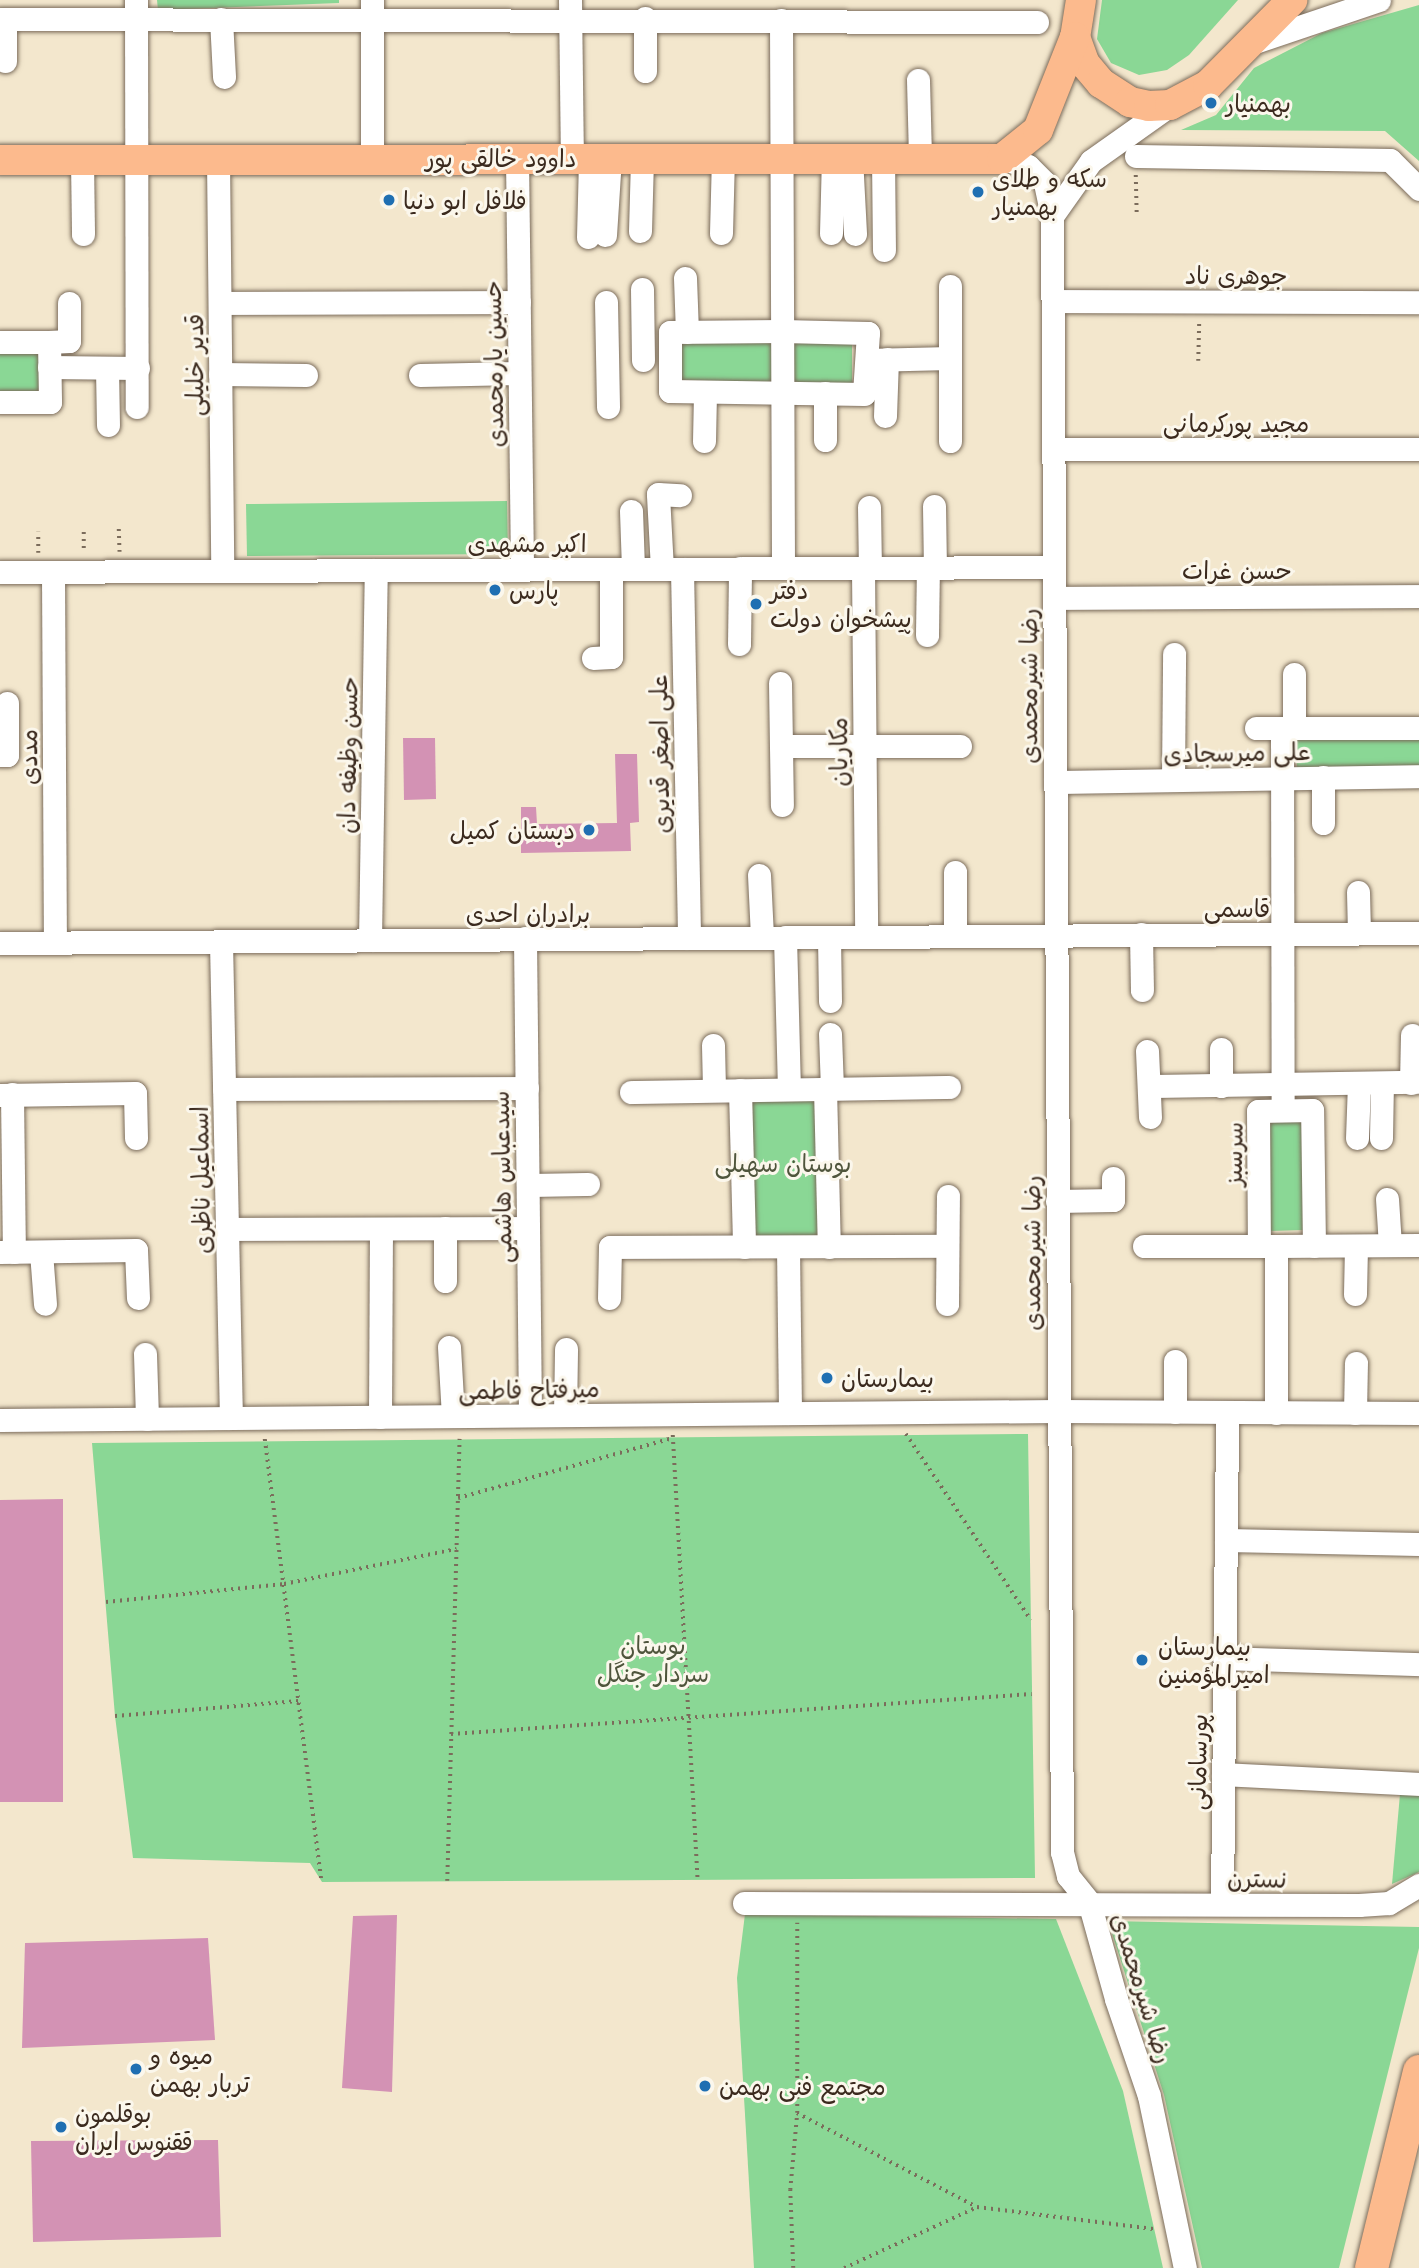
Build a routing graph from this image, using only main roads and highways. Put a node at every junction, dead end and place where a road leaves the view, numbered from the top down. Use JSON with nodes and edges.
{"nodes":[{"id":1,"x":1292,"y":0,"type":"edge"},
{"id":2,"x":1077,"y":3,"type":"edge"},
{"id":3,"x":1075,"y":37,"type":"junction"},
{"id":4,"x":0,"y":160,"type":"edge"},
{"id":5,"x":1419,"y":2071,"type":"edge"},
{"id":6,"x":1371,"y":2268,"type":"edge"}],
"edges":[{"from":1,"to":3,"type":"main road"},
{"from":2,"to":3,"type":"main road"},
{"from":3,"to":4,"type":"main road","name":"داوود خالقی پور"},
{"from":5,"to":6,"type":"highway"}]}
